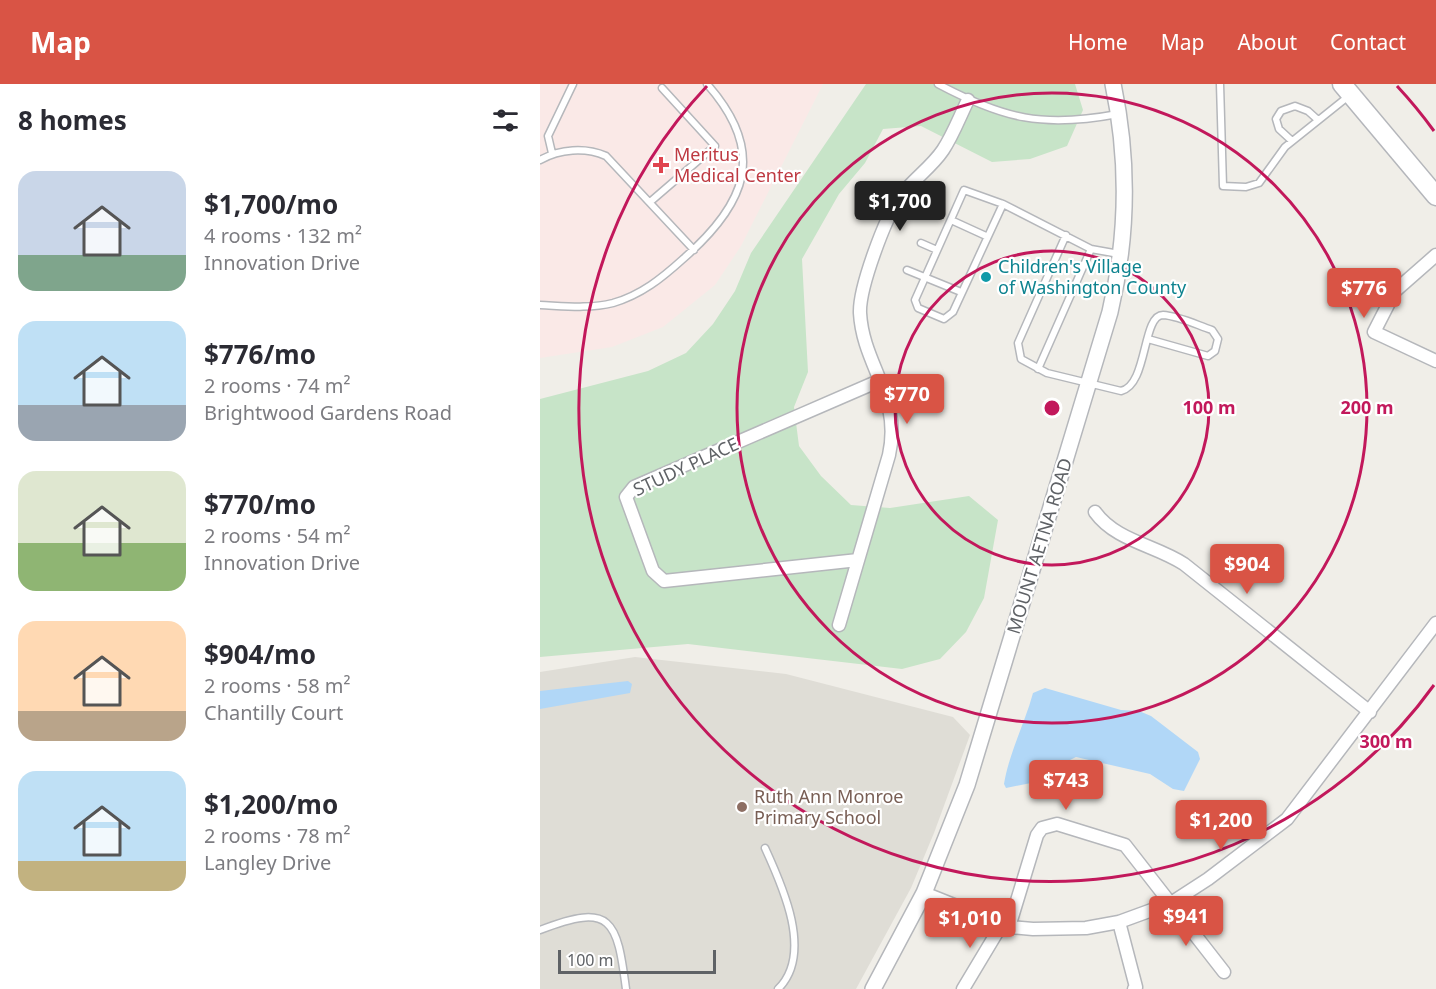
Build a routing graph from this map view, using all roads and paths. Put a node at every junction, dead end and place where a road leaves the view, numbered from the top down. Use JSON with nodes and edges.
{"nodes":[{"id":1,"x":573,"y":84,"type":"edge"},
{"id":2,"x":707,"y":84,"type":"edge"},
{"id":3,"x":938,"y":84,"type":"edge"},
{"id":4,"x":1113,"y":84,"type":"edge"},
{"id":5,"x":1220,"y":84,"type":"edge"},
{"id":6,"x":662,"y":88,"type":"dead end"},
{"id":7,"x":1346,"y":89,"type":"edge"},
{"id":8,"x":968,"y":100,"type":"junction"},
{"id":9,"x":1118,"y":114,"type":"junction"},
{"id":10,"x":1318,"y":120,"type":"junction"},
{"id":11,"x":1292,"y":141,"type":"junction"},
{"id":12,"x":552,"y":153,"type":"junction"},
{"id":13,"x":540,"y":160,"type":"edge"},
{"id":14,"x":1436,"y":196,"type":"edge"},
{"id":15,"x":650,"y":202,"type":"junction"},
{"id":16,"x":1003,"y":204,"type":"junction"},
{"id":17,"x":951,"y":220,"type":"junction"},
{"id":18,"x":1066,"y":235,"type":"junction"},
{"id":19,"x":986,"y":236,"type":"junction"},
{"id":20,"x":921,"y":243,"type":"dead end"},
{"id":21,"x":1091,"y":249,"type":"junction"},
{"id":22,"x":693,"y":250,"type":"junction"},
{"id":23,"x":937,"y":250,"type":"junction"},
{"id":24,"x":1122,"y":254,"type":"junction"},
{"id":25,"x":1436,"y":255,"type":"edge"},
{"id":26,"x":907,"y":270,"type":"dead end"},
{"id":27,"x":926,"y":277,"type":"junction"},
{"id":28,"x":961,"y":292,"type":"junction"},
{"id":29,"x":540,"y":305,"type":"edge"},
{"id":30,"x":1148,"y":339,"type":"junction"},
{"id":31,"x":1436,"y":361,"type":"edge"},
{"id":32,"x":1038,"y":369,"type":"junction"},
{"id":33,"x":881,"y":380,"type":"junction"},
{"id":34,"x":1089,"y":384,"type":"junction"},
{"id":35,"x":1095,"y":512,"type":"dead end"},
{"id":36,"x":858,"y":560,"type":"junction"},
{"id":37,"x":1436,"y":623,"type":"edge"},
{"id":38,"x":839,"y":625,"type":"dead end"},
{"id":39,"x":1370,"y":712,"type":"junction"},
{"id":40,"x":765,"y":848,"type":"dead end"},
{"id":41,"x":924,"y":893,"type":"junction"},
{"id":42,"x":1171,"y":903,"type":"junction"},
{"id":43,"x":1119,"y":922,"type":"junction"},
{"id":44,"x":1006,"y":926,"type":"junction"},
{"id":45,"x":540,"y":930,"type":"edge"},
{"id":46,"x":1224,"y":972,"type":"dead end"},
{"id":47,"x":626,"y":989,"type":"edge"},
{"id":48,"x":778,"y":989,"type":"edge"},
{"id":49,"x":873,"y":989,"type":"edge"},
{"id":50,"x":963,"y":989,"type":"edge"},
{"id":51,"x":1134,"y":989,"type":"edge"}],
"edges":[{"from":1,"to":12,"type":"lane"},
{"from":2,"to":22,"type":"lane"},
{"from":3,"to":8,"type":"lane"},
{"from":4,"to":9,"type":"street","name":"MOUNT AETNA ROAD"},
{"from":5,"to":11,"type":"lane"},
{"from":6,"to":15,"type":"lane"},
{"from":7,"to":10,"type":"lane"},
{"from":7,"to":14,"type":"main road"},
{"from":8,"to":9,"type":"lane"},
{"from":8,"to":33,"type":"street"},
{"from":9,"to":24,"type":"street","name":"MOUNT AETNA ROAD"},
{"from":10,"to":11,"type":"lane"},
{"from":10,"to":11,"type":"lane"},
{"from":12,"to":13,"type":"lane"},
{"from":12,"to":15,"type":"lane"},
{"from":15,"to":22,"type":"lane"},
{"from":16,"to":17,"type":"lane"},
{"from":16,"to":18,"type":"lane"},
{"from":16,"to":19,"type":"lane"},
{"from":17,"to":19,"type":"lane"},
{"from":17,"to":23,"type":"lane"},
{"from":18,"to":21,"type":"lane"},
{"from":18,"to":32,"type":"lane"},
{"from":19,"to":28,"type":"lane"},
{"from":20,"to":23,"type":"lane"},
{"from":21,"to":24,"type":"lane"},
{"from":21,"to":32,"type":"lane"},
{"from":22,"to":29,"type":"lane"},
{"from":23,"to":27,"type":"lane"},
{"from":24,"to":34,"type":"street","name":"MOUNT AETNA ROAD"},
{"from":25,"to":31,"type":"street"},
{"from":26,"to":27,"type":"lane"},
{"from":27,"to":28,"type":"lane"},
{"from":27,"to":28,"type":"lane"},
{"from":30,"to":30,"type":"lane"},
{"from":30,"to":34,"type":"lane"},
{"from":32,"to":34,"type":"lane"},
{"from":33,"to":36,"type":"street"},
{"from":33,"to":36,"type":"street","name":"STUDY PLACE"},
{"from":34,"to":41,"type":"street","name":"MOUNT AETNA ROAD"},
{"from":35,"to":39,"type":"street"},
{"from":36,"to":38,"type":"street"},
{"from":37,"to":39,"type":"street"},
{"from":39,"to":42,"type":"street"},
{"from":40,"to":48,"type":"lane"},
{"from":41,"to":44,"type":"street"},
{"from":41,"to":49,"type":"street","name":"MOUNT AETNA ROAD"},
{"from":42,"to":43,"type":"street"},
{"from":42,"to":44,"type":"street"},
{"from":42,"to":46,"type":"street"},
{"from":43,"to":44,"type":"street"},
{"from":43,"to":51,"type":"street"},
{"from":44,"to":50,"type":"street"},
{"from":45,"to":47,"type":"lane"}]}
